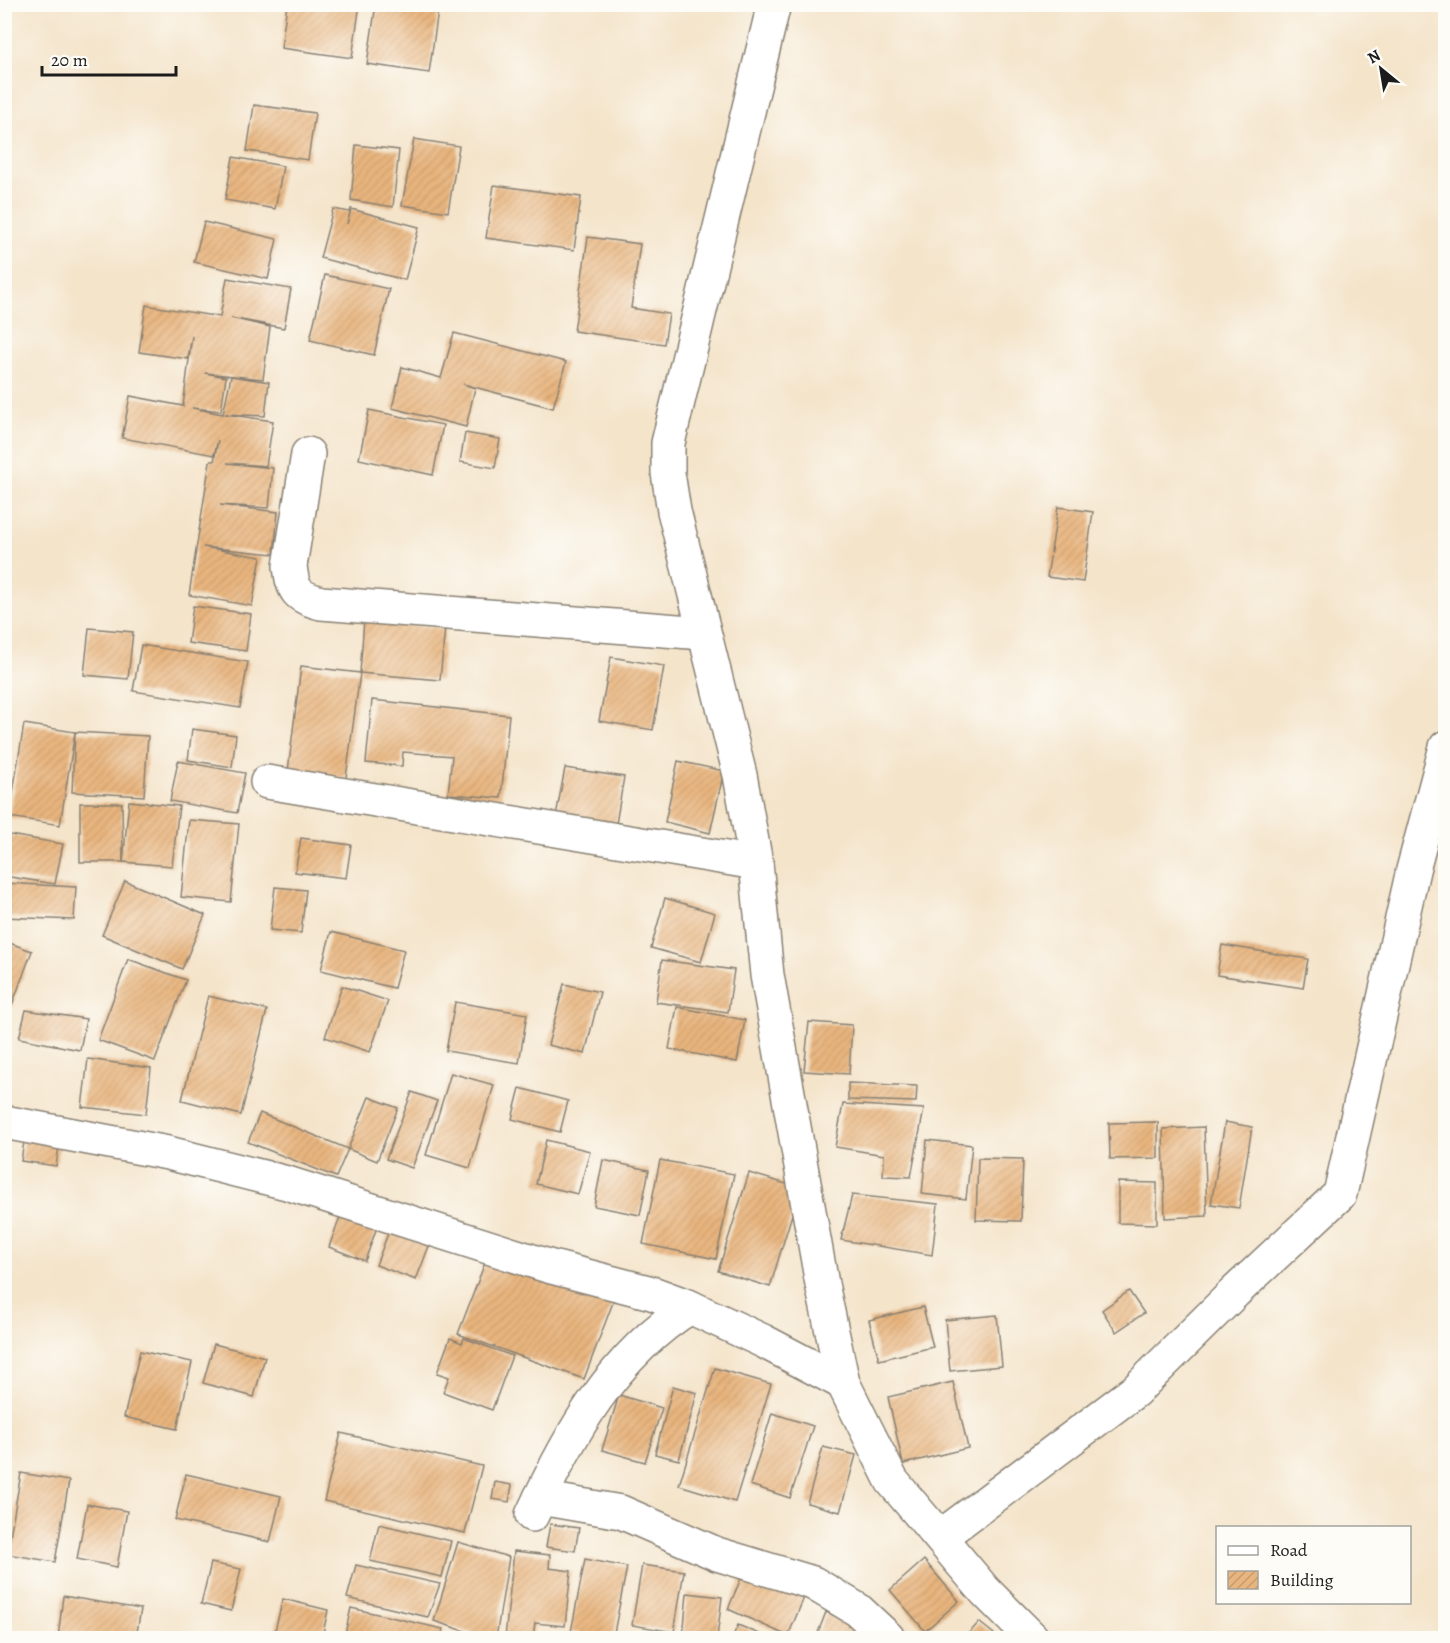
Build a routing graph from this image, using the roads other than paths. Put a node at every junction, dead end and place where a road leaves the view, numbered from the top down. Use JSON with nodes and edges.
{"nodes":[{"id":1,"x":774,"y":4,"type":"edge"},
{"id":2,"x":308,"y":454,"type":"dead end"},
{"id":3,"x":703,"y":633,"type":"junction"},
{"id":4,"x":1446,"y":747,"type":"edge"},
{"id":5,"x":267,"y":782,"type":"dead end"},
{"id":6,"x":756,"y":863,"type":"junction"},
{"id":7,"x":4,"y":1122,"type":"edge"},
{"id":8,"x":690,"y":1307,"type":"junction"},
{"id":9,"x":843,"y":1383,"type":"junction"},
{"id":10,"x":931,"y":1526,"type":"junction"},
{"id":11,"x":888,"y":1638,"type":"edge"},
{"id":12,"x":1032,"y":1638,"type":"edge"}],
"edges":[{"from":1,"to":3,"type":"street"},
{"from":2,"to":3,"type":"street"},
{"from":3,"to":6,"type":"street"},
{"from":4,"to":10,"type":"street"},
{"from":5,"to":6,"type":"street"},
{"from":6,"to":9,"type":"street"},
{"from":7,"to":8,"type":"street"},
{"from":8,"to":9,"type":"street"},
{"from":8,"to":11,"type":"street"},
{"from":9,"to":10,"type":"street"},
{"from":10,"to":12,"type":"street"}]}
